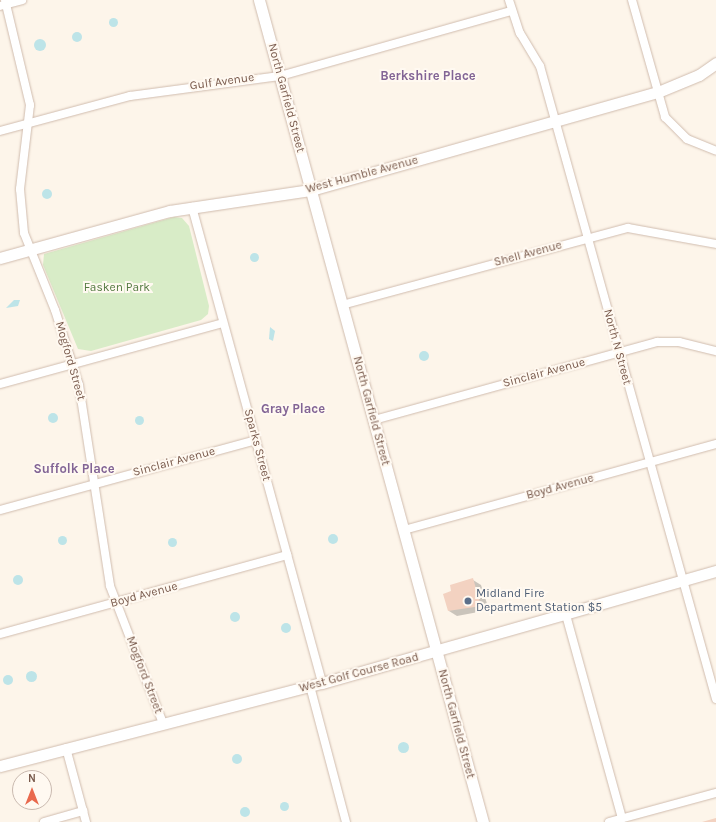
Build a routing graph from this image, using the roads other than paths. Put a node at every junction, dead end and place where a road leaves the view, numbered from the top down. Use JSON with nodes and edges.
{"nodes":[{"id":1,"x":22,"y":0,"type":"edge"},
{"id":2,"x":259,"y":0,"type":"edge"},
{"id":3,"x":509,"y":0,"type":"edge"},
{"id":4,"x":632,"y":0,"type":"edge"},
{"id":5,"x":4,"y":3,"type":"edge"},
{"id":6,"x":512,"y":11,"type":"junction"},
{"id":7,"x":716,"y":63,"type":"edge"},
{"id":8,"x":280,"y":76,"type":"junction"},
{"id":9,"x":658,"y":92,"type":"junction"},
{"id":10,"x":29,"y":123,"type":"junction"},
{"id":11,"x":556,"y":123,"type":"junction"},
{"id":12,"x":0,"y":131,"type":"edge"},
{"id":13,"x":716,"y":151,"type":"edge"},
{"id":14,"x":310,"y":190,"type":"junction"},
{"id":15,"x":192,"y":207,"type":"junction"},
{"id":16,"x":587,"y":237,"type":"junction"},
{"id":17,"x":716,"y":244,"type":"edge"},
{"id":18,"x":29,"y":250,"type":"junction"},
{"id":19,"x":0,"y":258,"type":"edge"},
{"id":20,"x":342,"y":305,"type":"junction"},
{"id":21,"x":223,"y":323,"type":"junction"},
{"id":22,"x":716,"y":351,"type":"edge"},
{"id":23,"x":619,"y":353,"type":"junction"},
{"id":24,"x":73,"y":364,"type":"junction"},
{"id":25,"x":0,"y":384,"type":"edge"},
{"id":26,"x":374,"y":420,"type":"junction"},
{"id":27,"x":256,"y":440,"type":"junction"},
{"id":28,"x":716,"y":444,"type":"edge"},
{"id":29,"x":649,"y":462,"type":"junction"},
{"id":30,"x":95,"y":484,"type":"junction"},
{"id":31,"x":0,"y":510,"type":"edge"},
{"id":32,"x":404,"y":530,"type":"junction"},
{"id":33,"x":288,"y":555,"type":"junction"},
{"id":34,"x":716,"y":571,"type":"edge"},
{"id":35,"x":682,"y":581,"type":"junction"},
{"id":36,"x":117,"y":602,"type":"junction"},
{"id":37,"x":566,"y":615,"type":"junction"},
{"id":38,"x":0,"y":634,"type":"edge"},
{"id":39,"x":437,"y":652,"type":"junction"},
{"id":40,"x":322,"y":683,"type":"junction"},
{"id":41,"x":310,"y":686,"type":"junction"},
{"id":42,"x":716,"y":699,"type":"edge"},
{"id":43,"x":162,"y":721,"type":"junction"},
{"id":44,"x":66,"y":748,"type":"junction"},
{"id":45,"x":0,"y":766,"type":"edge"},
{"id":46,"x":716,"y":793,"type":"edge"},
{"id":47,"x":83,"y":811,"type":"junction"},
{"id":48,"x":622,"y":818,"type":"junction"},
{"id":49,"x":44,"y":822,"type":"edge"},
{"id":50,"x":86,"y":822,"type":"edge"},
{"id":51,"x":346,"y":822,"type":"edge"},
{"id":52,"x":483,"y":822,"type":"edge"},
{"id":53,"x":609,"y":822,"type":"edge"}],
"edges":[{"from":1,"to":5,"type":"street"},
{"from":2,"to":8,"type":"main road","name":"North Garfield Street"},
{"from":3,"to":6,"type":"street","name":"North N Street"},
{"from":4,"to":9,"type":"street"},
{"from":5,"to":10,"type":"street","name":"Mogford Street"},
{"from":6,"to":8,"type":"street","name":"Gulf Avenue"},
{"from":6,"to":11,"type":"street","name":"North N Street"},
{"from":7,"to":9,"type":"main road","name":"West Humble Avenue"},
{"from":8,"to":10,"type":"street","name":"Gulf Avenue"},
{"from":8,"to":14,"type":"main road","name":"North Garfield Street"},
{"from":9,"to":11,"type":"main road","name":"West Humble Avenue"},
{"from":9,"to":13,"type":"street"},
{"from":10,"to":12,"type":"street","name":"Gulf Avenue"},
{"from":10,"to":18,"type":"street","name":"Mogford Street"},
{"from":11,"to":14,"type":"main road","name":"West Humble Avenue"},
{"from":11,"to":16,"type":"street","name":"North N Street"},
{"from":14,"to":15,"type":"main road","name":"West Humble Avenue"},
{"from":14,"to":20,"type":"main road","name":"North Garfield Street"},
{"from":15,"to":18,"type":"main road","name":"West Humble Avenue"},
{"from":15,"to":21,"type":"street","name":"Sparks Street"},
{"from":16,"to":17,"type":"street","name":"Shell Avenue"},
{"from":16,"to":20,"type":"street","name":"Shell Avenue"},
{"from":16,"to":23,"type":"street","name":"North N Street"},
{"from":18,"to":19,"type":"main road","name":"West Humble Avenue"},
{"from":18,"to":24,"type":"street","name":"Mogford Street"},
{"from":20,"to":26,"type":"main road","name":"North Garfield Street"},
{"from":21,"to":24,"type":"street"},
{"from":21,"to":27,"type":"street","name":"Sparks Street"},
{"from":22,"to":23,"type":"street","name":"Sinclair Avenue"},
{"from":23,"to":26,"type":"street","name":"Sinclair Avenue"},
{"from":23,"to":29,"type":"street","name":"North N Street"},
{"from":24,"to":25,"type":"street"},
{"from":24,"to":30,"type":"street","name":"Mogford Street"},
{"from":26,"to":32,"type":"main road","name":"North Garfield Street"},
{"from":27,"to":30,"type":"street","name":"Sinclair Avenue"},
{"from":27,"to":33,"type":"street","name":"Sparks Street"},
{"from":28,"to":29,"type":"street","name":"Boyd Avenue"},
{"from":29,"to":32,"type":"street","name":"Boyd Avenue"},
{"from":29,"to":35,"type":"street","name":"North N Street"},
{"from":30,"to":31,"type":"street","name":"Sinclair Avenue"},
{"from":30,"to":36,"type":"street","name":"Mogford Street"},
{"from":32,"to":39,"type":"main road","name":"North Garfield Street"},
{"from":33,"to":36,"type":"street","name":"Boyd Avenue"},
{"from":33,"to":40,"type":"street","name":"Sparks Street"},
{"from":34,"to":35,"type":"main road","name":"West Golf Course Road"},
{"from":35,"to":37,"type":"main road","name":"West Golf Course Road"},
{"from":35,"to":42,"type":"street","name":"North N Street"},
{"from":36,"to":38,"type":"street","name":"Boyd Avenue"},
{"from":36,"to":43,"type":"street","name":"Mogford Street"},
{"from":37,"to":39,"type":"main road","name":"West Golf Course Road"},
{"from":37,"to":48,"type":"street"},
{"from":39,"to":40,"type":"main road","name":"West Golf Course Road"},
{"from":39,"to":52,"type":"main road","name":"North Garfield Street"},
{"from":40,"to":41,"type":"main road","name":"West Golf Course Road"},
{"from":41,"to":43,"type":"main road","name":"West Golf Course Road"},
{"from":41,"to":51,"type":"street"},
{"from":43,"to":44,"type":"main road","name":"West Golf Course Road"},
{"from":44,"to":45,"type":"main road","name":"West Golf Course Road"},
{"from":44,"to":47,"type":"street"},
{"from":46,"to":48,"type":"street"},
{"from":47,"to":49,"type":"street"},
{"from":47,"to":50,"type":"street"},
{"from":48,"to":53,"type":"street"}]}
